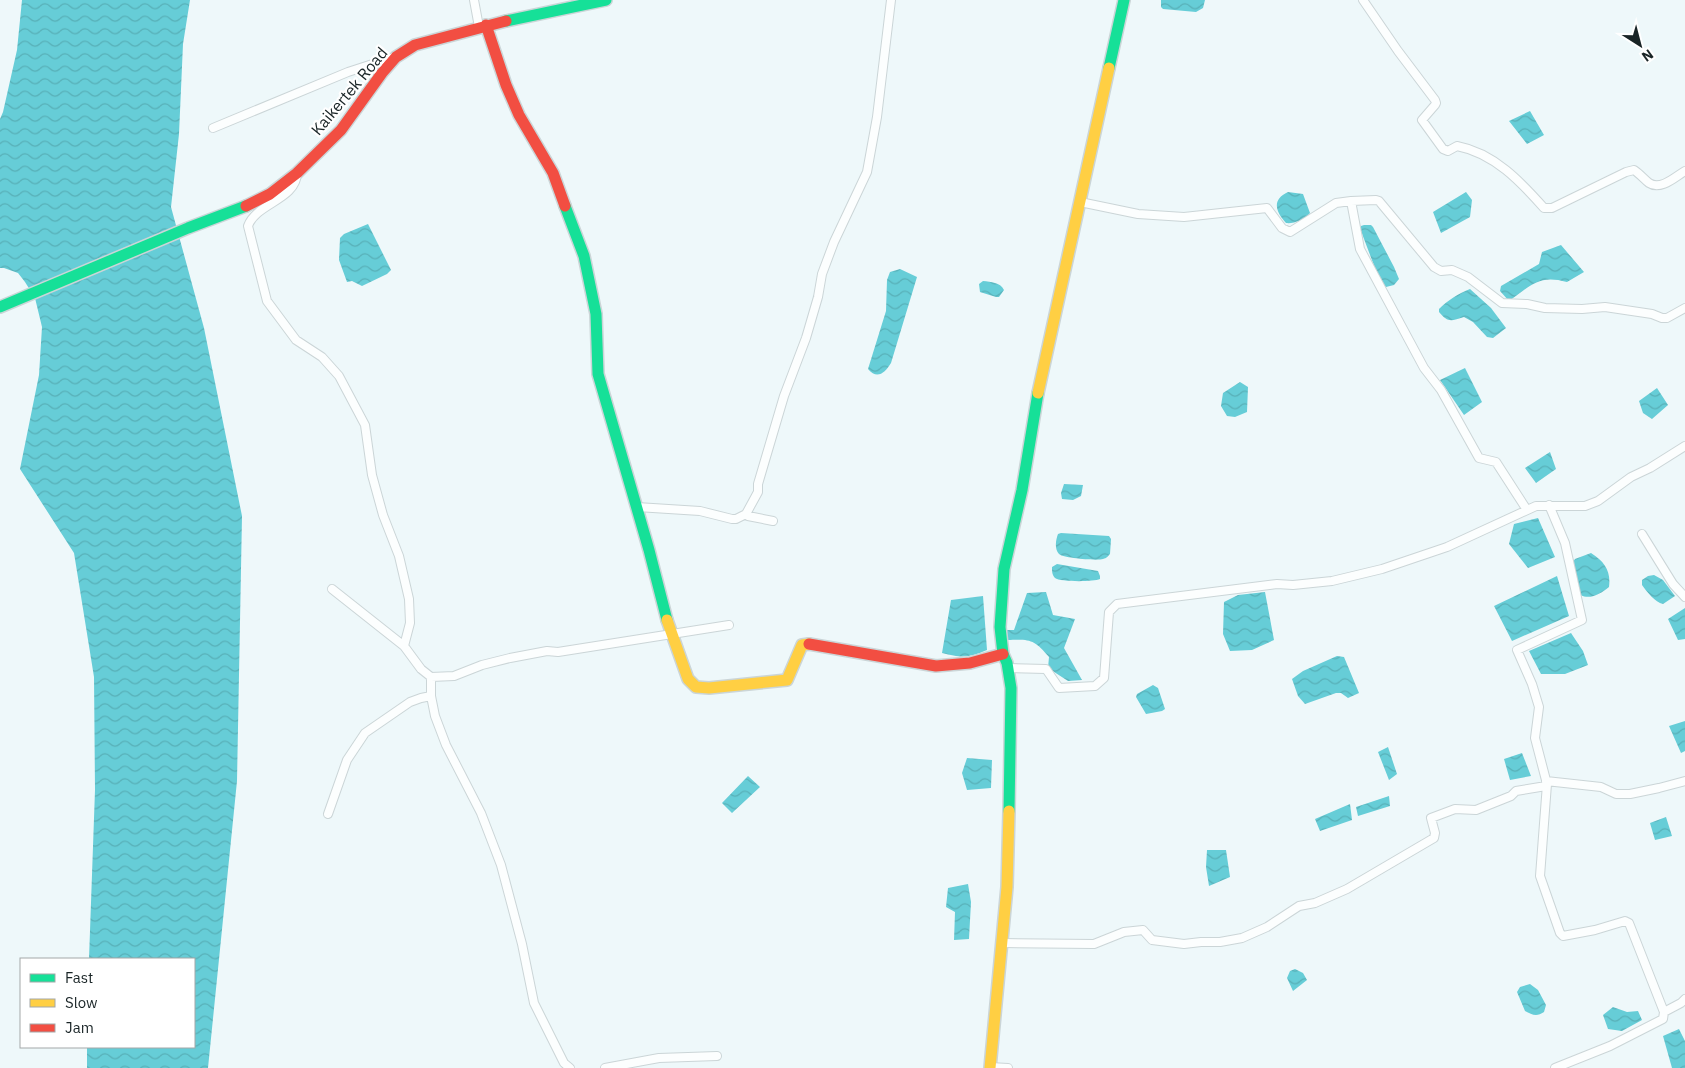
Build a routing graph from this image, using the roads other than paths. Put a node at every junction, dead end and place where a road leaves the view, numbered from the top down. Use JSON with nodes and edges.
{"nodes":[{"id":1,"x":474,"y":0,"type":"edge"},
{"id":2,"x":606,"y":0,"type":"edge"},
{"id":3,"x":891,"y":0,"type":"edge"},
{"id":4,"x":1124,"y":0,"type":"edge"},
{"id":5,"x":1363,"y":0,"type":"edge"},
{"id":6,"x":482,"y":26,"type":"junction"},
{"id":7,"x":396,"y":57,"type":"junction"},
{"id":8,"x":213,"y":128,"type":"dead end"},
{"id":9,"x":1685,"y":170,"type":"edge"},
{"id":10,"x":297,"y":173,"type":"junction"},
{"id":11,"x":1351,"y":201,"type":"junction"},
{"id":12,"x":1080,"y":202,"type":"junction"},
{"id":13,"x":0,"y":307,"type":"edge"},
{"id":14,"x":1685,"y":308,"type":"edge"},
{"id":15,"x":1685,"y":446,"type":"edge"},
{"id":16,"x":1549,"y":505,"type":"junction"},
{"id":17,"x":636,"y":507,"type":"junction"},
{"id":18,"x":1527,"y":510,"type":"junction"},
{"id":19,"x":746,"y":514,"type":"junction"},
{"id":20,"x":773,"y":521,"type":"dead end"},
{"id":21,"x":1642,"y":534,"type":"dead end"},
{"id":22,"x":332,"y":589,"type":"dead end"},
{"id":23,"x":1685,"y":597,"type":"edge"},
{"id":24,"x":729,"y":624,"type":"dead end"},
{"id":25,"x":671,"y":633,"type":"junction"},
{"id":26,"x":404,"y":646,"type":"junction"},
{"id":27,"x":1003,"y":654,"type":"junction"},
{"id":28,"x":1008,"y":668,"type":"junction"},
{"id":29,"x":432,"y":677,"type":"junction"},
{"id":30,"x":431,"y":696,"type":"junction"},
{"id":31,"x":1685,"y":781,"type":"edge"},
{"id":32,"x":1546,"y":784,"type":"junction"},
{"id":33,"x":328,"y":814,"type":"dead end"},
{"id":34,"x":1003,"y":944,"type":"junction"},
{"id":35,"x":1684,"y":1003,"type":"edge"},
{"id":36,"x":1664,"y":1012,"type":"junction"},
{"id":37,"x":717,"y":1056,"type":"dead end"},
{"id":38,"x":990,"y":1067,"type":"edge"},
{"id":39,"x":570,"y":1068,"type":"edge"},
{"id":40,"x":605,"y":1068,"type":"edge"},
{"id":41,"x":1008,"y":1068,"type":"edge"},
{"id":42,"x":1555,"y":1068,"type":"edge"}],
"edges":[{"from":1,"to":6,"type":"street"},
{"from":2,"to":6,"type":"main road","name":"Kaikertek Road"},
{"from":3,"to":19,"type":"street"},
{"from":4,"to":12,"type":"main road"},
{"from":5,"to":9,"type":"street"},
{"from":6,"to":7,"type":"main road","name":"Kaikertek Road"},
{"from":6,"to":17,"type":"main road"},
{"from":7,"to":8,"type":"street"},
{"from":7,"to":10,"type":"main road","name":"Kaikertek Road"},
{"from":10,"to":13,"type":"main road","name":"Kaikertek Road"},
{"from":10,"to":26,"type":"street"},
{"from":11,"to":12,"type":"street"},
{"from":11,"to":14,"type":"street"},
{"from":11,"to":18,"type":"street"},
{"from":12,"to":27,"type":"main road"},
{"from":15,"to":16,"type":"street"},
{"from":16,"to":18,"type":"street"},
{"from":16,"to":32,"type":"street"},
{"from":17,"to":19,"type":"street"},
{"from":17,"to":25,"type":"main road"},
{"from":18,"to":28,"type":"street"},
{"from":19,"to":20,"type":"street"},
{"from":21,"to":23,"type":"street"},
{"from":22,"to":26,"type":"street"},
{"from":24,"to":25,"type":"street"},
{"from":25,"to":27,"type":"main road"},
{"from":25,"to":29,"type":"street"},
{"from":26,"to":29,"type":"street"},
{"from":27,"to":28,"type":"main road"},
{"from":28,"to":34,"type":"main road"},
{"from":29,"to":30,"type":"street"},
{"from":30,"to":33,"type":"street"},
{"from":30,"to":39,"type":"street"},
{"from":31,"to":32,"type":"street"},
{"from":32,"to":34,"type":"street"},
{"from":32,"to":36,"type":"street"},
{"from":34,"to":38,"type":"main road"},
{"from":35,"to":36,"type":"street"},
{"from":36,"to":42,"type":"street"},
{"from":37,"to":40,"type":"street"},
{"from":38,"to":41,"type":"street"}]}
